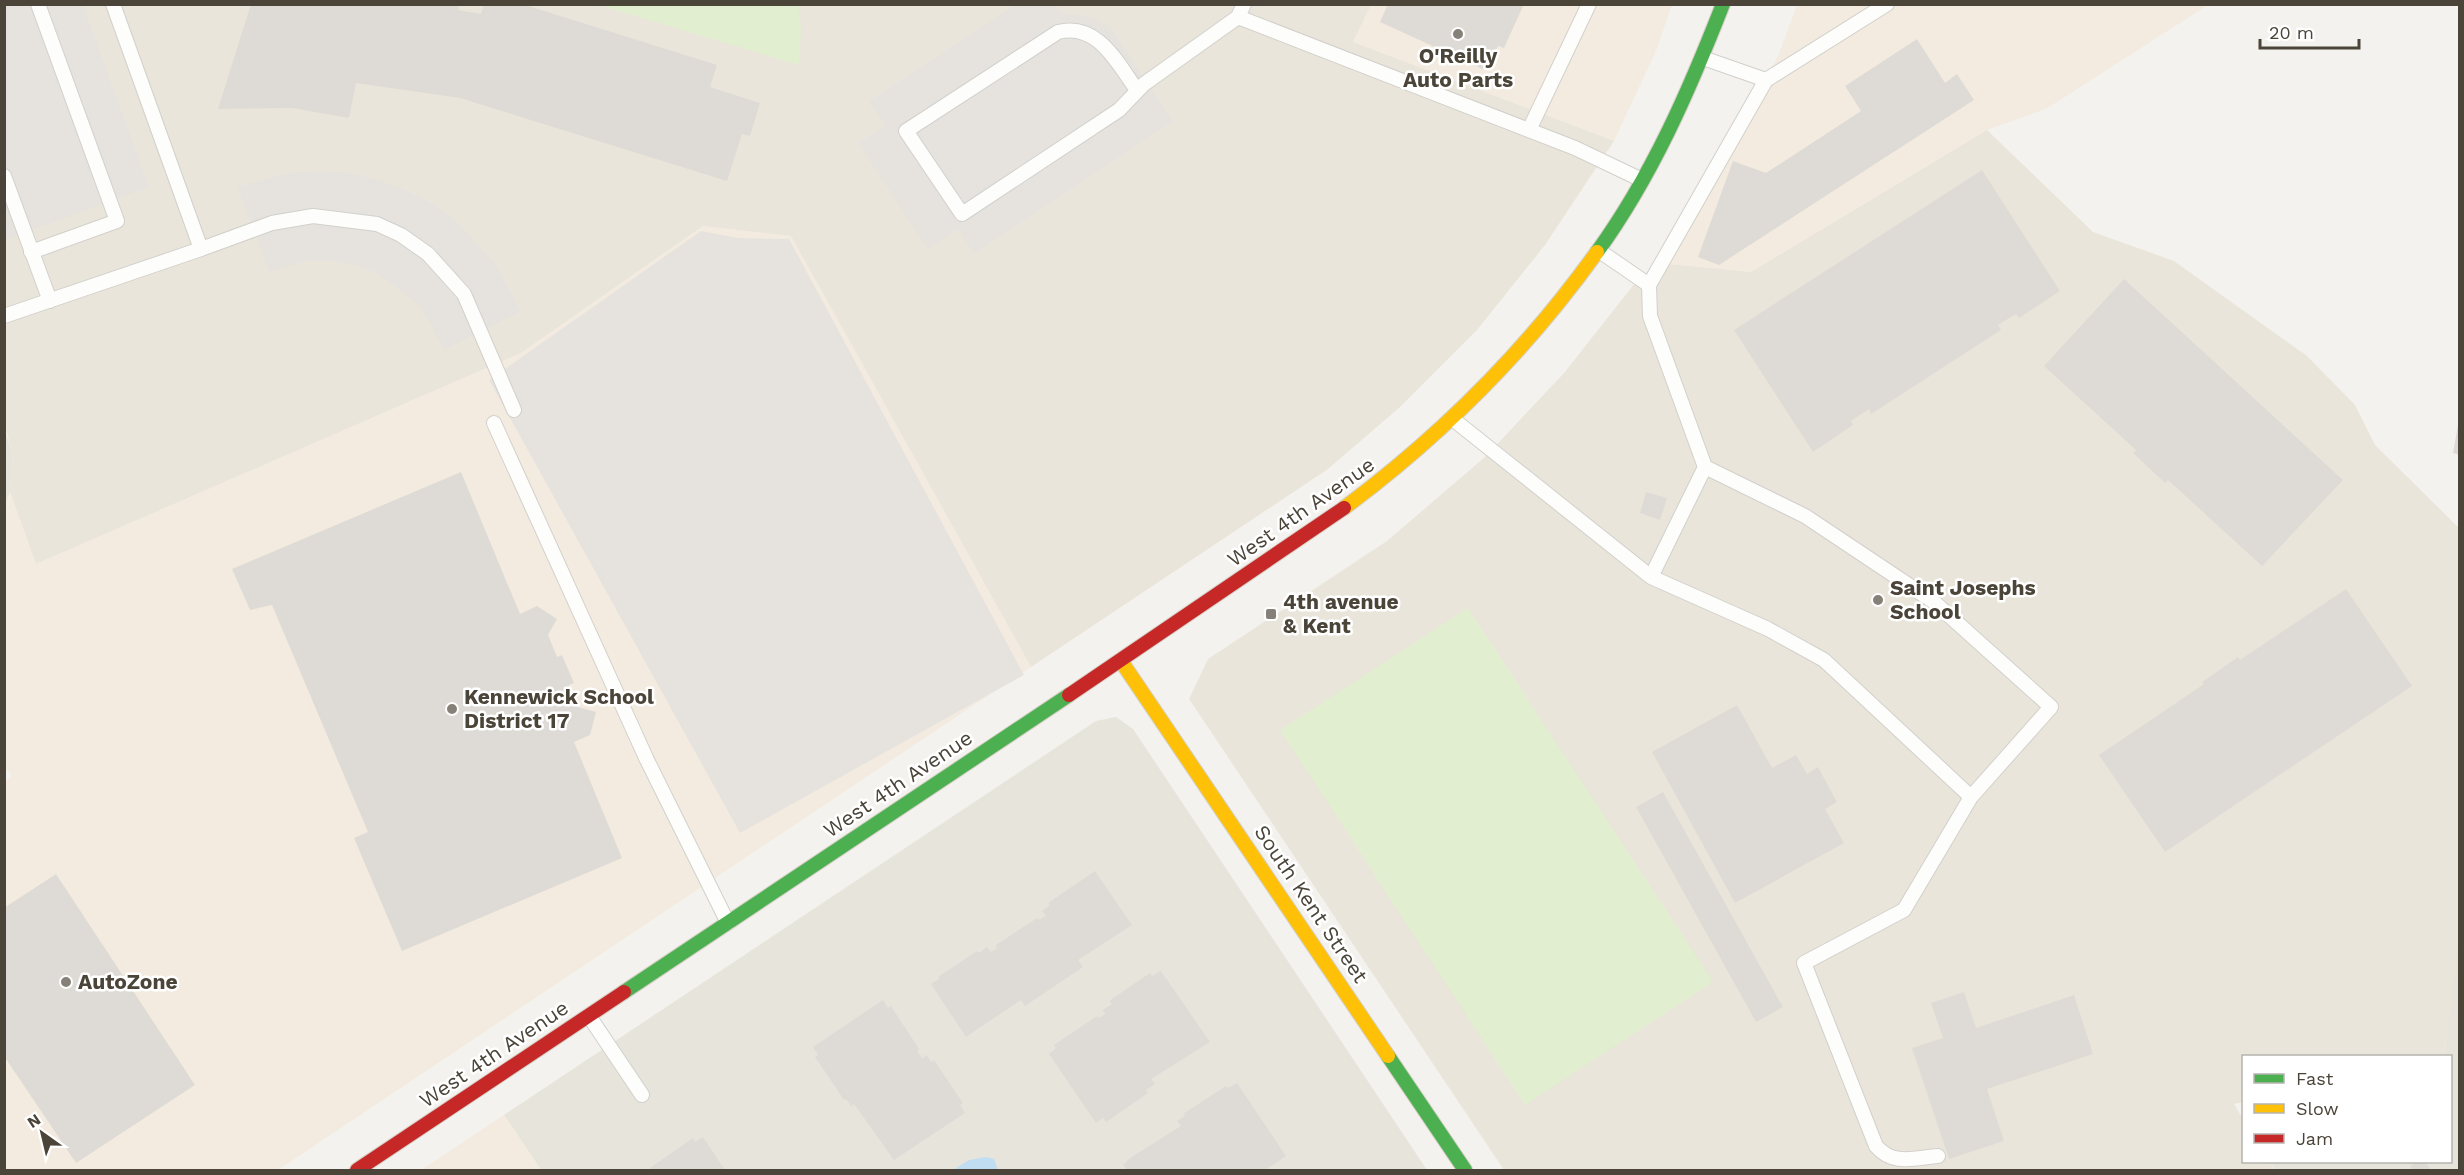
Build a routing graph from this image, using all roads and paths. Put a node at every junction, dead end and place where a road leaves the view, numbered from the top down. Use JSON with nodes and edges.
{"nodes":[{"id":1,"x":38,"y":4,"type":"edge"},
{"id":2,"x":113,"y":4,"type":"edge"},
{"id":3,"x":1589,"y":4,"type":"edge"},
{"id":4,"x":1723,"y":4,"type":"edge"},
{"id":5,"x":1887,"y":4,"type":"edge"},
{"id":6,"x":1241,"y":11,"type":"edge"},
{"id":7,"x":1703,"y":58,"type":"junction"},
{"id":8,"x":1766,"y":80,"type":"junction"},
{"id":9,"x":1137,"y":90,"type":"junction"},
{"id":10,"x":1530,"y":130,"type":"junction"},
{"id":11,"x":4,"y":176,"type":"edge"},
{"id":12,"x":1643,"y":180,"type":"junction"},
{"id":13,"x":201,"y":249,"type":"junction"},
{"id":14,"x":32,"y":252,"type":"junction"},
{"id":15,"x":1601,"y":252,"type":"junction"},
{"id":16,"x":1648,"y":285,"type":"junction"},
{"id":17,"x":50,"y":301,"type":"junction"},
{"id":18,"x":4,"y":316,"type":"edge"},
{"id":19,"x":514,"y":410,"type":"dead end"},
{"id":20,"x":1454,"y":420,"type":"junction"},
{"id":21,"x":494,"y":423,"type":"dead end"},
{"id":22,"x":1704,"y":466,"type":"junction"},
{"id":23,"x":1651,"y":577,"type":"junction"},
{"id":24,"x":1121,"y":661,"type":"junction"},
{"id":25,"x":1971,"y":797,"type":"junction"},
{"id":26,"x":728,"y":923,"type":"junction"},
{"id":27,"x":589,"y":1016,"type":"junction"},
{"id":28,"x":642,"y":1095,"type":"dead end"},
{"id":29,"x":1938,"y":1156,"type":"dead end"},
{"id":30,"x":357,"y":1170,"type":"edge"},
{"id":31,"x":1466,"y":1170,"type":"edge"}],
"edges":[{"from":1,"to":14,"type":"lane"},
{"from":2,"to":13,"type":"lane"},
{"from":3,"to":10,"type":"lane"},
{"from":4,"to":7,"type":"main road","name":"West 4th Avenue"},
{"from":5,"to":8,"type":"lane"},
{"from":6,"to":9,"type":"lane"},
{"from":6,"to":10,"type":"lane"},
{"from":7,"to":8,"type":"lane"},
{"from":7,"to":12,"type":"main road","name":"West 4th Avenue"},
{"from":8,"to":16,"type":"lane"},
{"from":9,"to":9,"type":"lane"},
{"from":10,"to":12,"type":"lane"},
{"from":11,"to":14,"type":"lane"},
{"from":12,"to":15,"type":"main road","name":"West 4th Avenue"},
{"from":13,"to":17,"type":"lane"},
{"from":13,"to":19,"type":"lane"},
{"from":14,"to":17,"type":"lane"},
{"from":15,"to":16,"type":"lane"},
{"from":15,"to":20,"type":"main road","name":"West 4th Avenue"},
{"from":16,"to":22,"type":"lane"},
{"from":17,"to":18,"type":"lane"},
{"from":20,"to":23,"type":"lane"},
{"from":20,"to":24,"type":"main road","name":"West 4th Avenue"},
{"from":21,"to":26,"type":"lane"},
{"from":22,"to":23,"type":"lane"},
{"from":22,"to":25,"type":"lane"},
{"from":23,"to":25,"type":"lane"},
{"from":24,"to":26,"type":"main road","name":"West 4th Avenue"},
{"from":24,"to":31,"type":"main road","name":"South Kent Street"},
{"from":25,"to":29,"type":"lane"},
{"from":26,"to":27,"type":"main road","name":"West 4th Avenue"},
{"from":27,"to":28,"type":"lane"},
{"from":27,"to":30,"type":"main road","name":"West 4th Avenue"}]}
